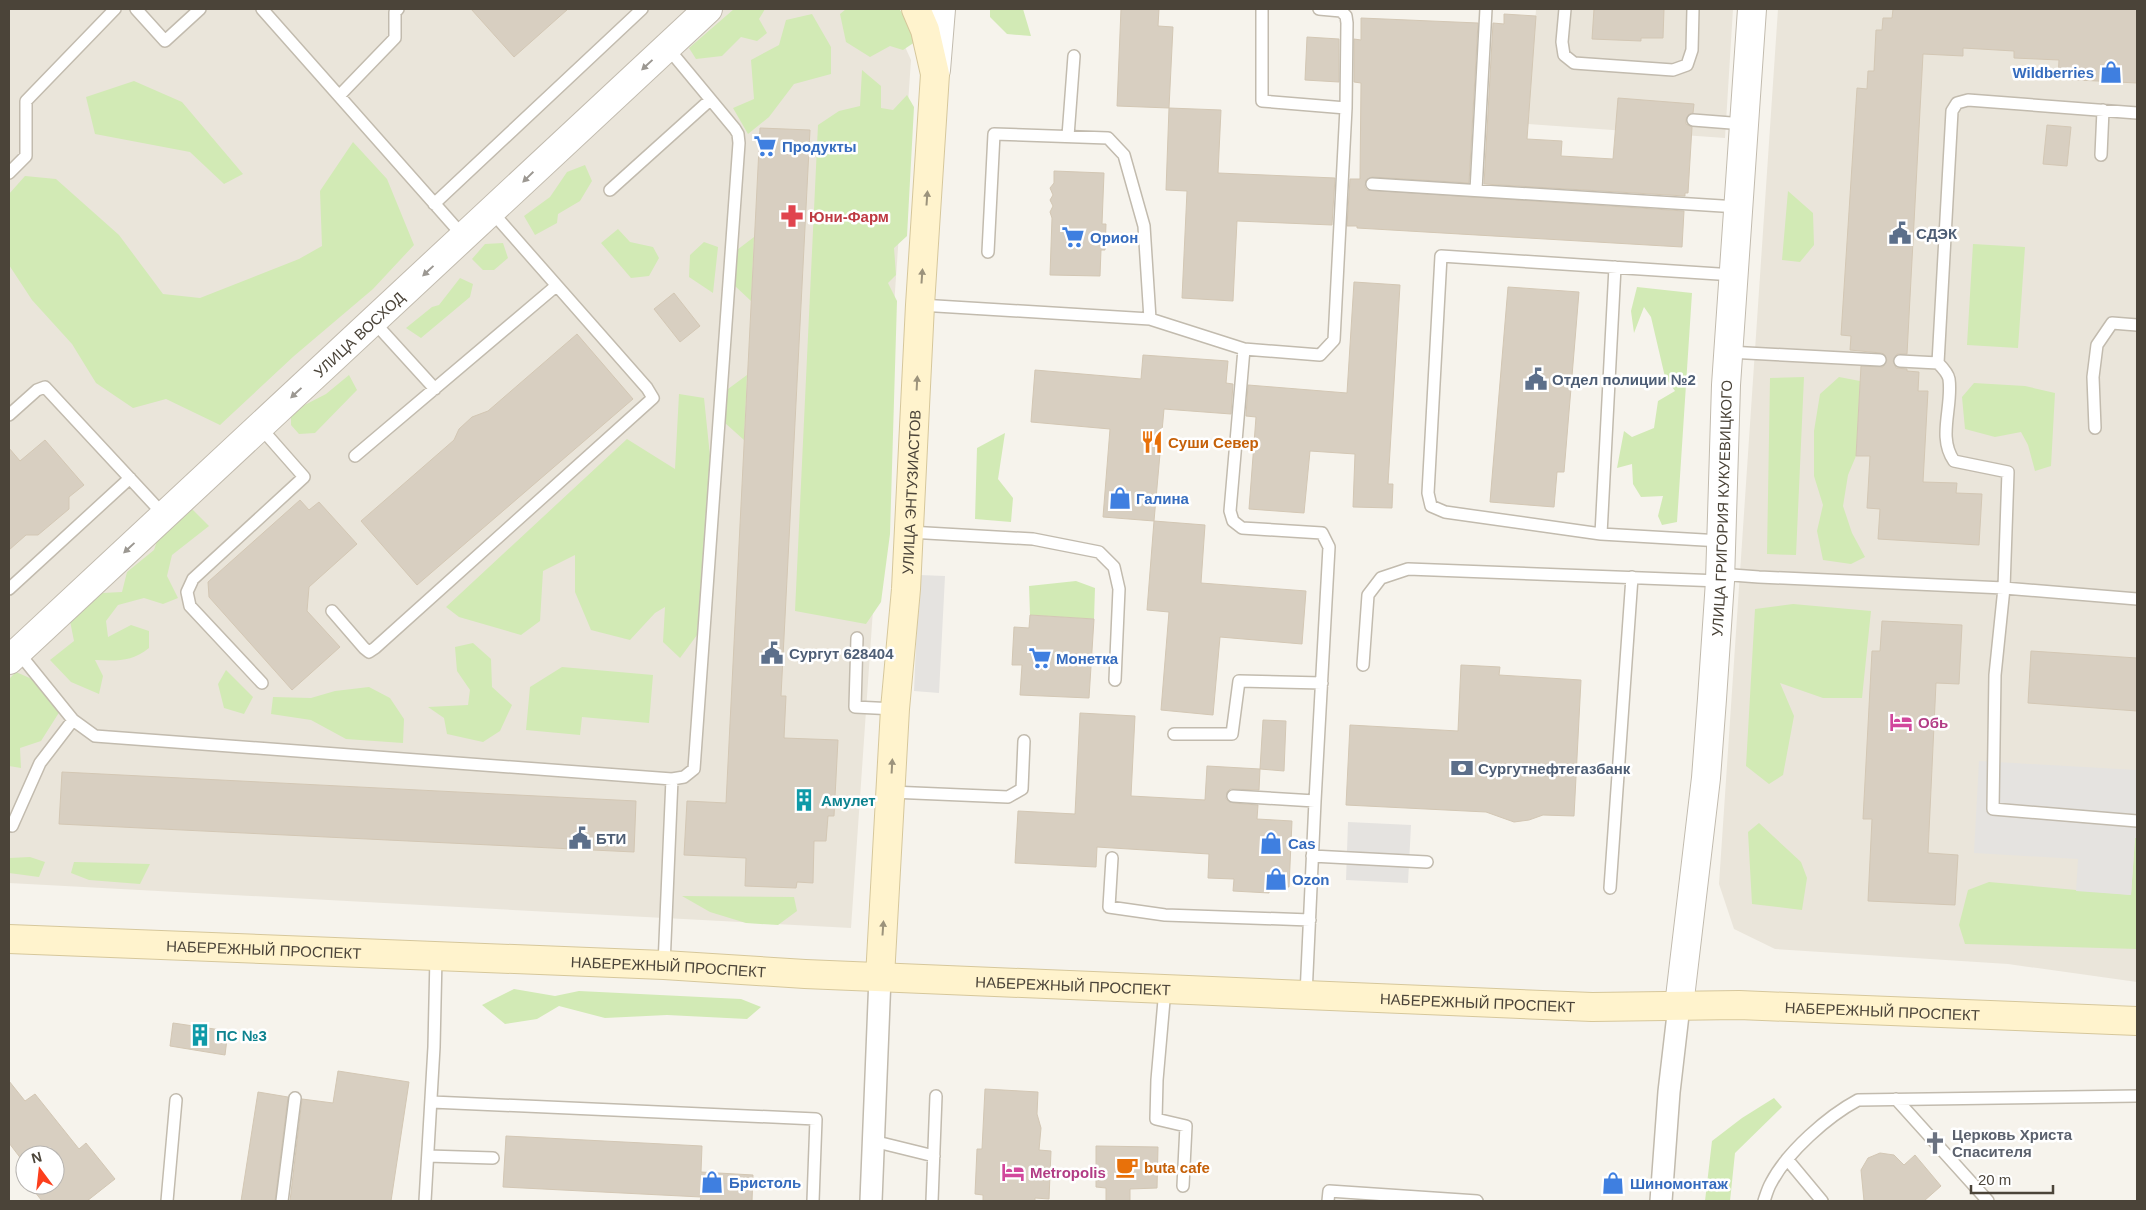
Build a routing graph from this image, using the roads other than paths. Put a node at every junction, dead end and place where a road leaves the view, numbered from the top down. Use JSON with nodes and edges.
{"nodes":[{"id":1,"x":115,"y":9,"type":"edge"},
{"id":2,"x":136,"y":9,"type":"edge"},
{"id":3,"x":200,"y":9,"type":"edge"},
{"id":4,"x":262,"y":9,"type":"edge"},
{"id":5,"x":642,"y":9,"type":"edge"},
{"id":6,"x":708,"y":9,"type":"edge"},
{"id":7,"x":916,"y":9,"type":"edge"},
{"id":8,"x":941,"y":9,"type":"edge"},
{"id":9,"x":1262,"y":9,"type":"edge"},
{"id":10,"x":1319,"y":9,"type":"edge"},
{"id":11,"x":1486,"y":9,"type":"edge"},
{"id":12,"x":1565,"y":9,"type":"edge"},
{"id":13,"x":1693,"y":9,"type":"edge"},
{"id":14,"x":1752,"y":9,"type":"edge"},
{"id":15,"x":395,"y":10,"type":"edge"},
{"id":16,"x":667,"y":46,"type":"junction"},
{"id":17,"x":1074,"y":56,"type":"dead end"},
{"id":18,"x":935,"y":74,"type":"junction"},
{"id":19,"x":339,"y":96,"type":"junction"},
{"id":20,"x":710,"y":100,"type":"junction"},
{"id":21,"x":1346,"y":108,"type":"junction"},
{"id":22,"x":2103,"y":110,"type":"junction"},
{"id":23,"x":2137,"y":112,"type":"edge"},
{"id":24,"x":1693,"y":120,"type":"dead end"},
{"id":25,"x":1744,"y":124,"type":"junction"},
{"id":26,"x":1068,"y":136,"type":"junction"},
{"id":27,"x":2101,"y":155,"type":"dead end"},
{"id":28,"x":9,"y":173,"type":"edge"},
{"id":29,"x":1372,"y":184,"type":"dead end"},
{"id":30,"x":610,"y":190,"type":"dead end"},
{"id":31,"x":1476,"y":190,"type":"junction"},
{"id":32,"x":434,"y":204,"type":"junction"},
{"id":33,"x":1738,"y":208,"type":"junction"},
{"id":34,"x":492,"y":212,"type":"junction"},
{"id":35,"x":464,"y":238,"type":"junction"},
{"id":36,"x":988,"y":252,"type":"dead end"},
{"id":37,"x":1615,"y":267,"type":"junction"},
{"id":38,"x":1734,"y":275,"type":"junction"},
{"id":39,"x":556,"y":286,"type":"junction"},
{"id":40,"x":920,"y":305,"type":"junction"},
{"id":41,"x":1150,"y":319,"type":"junction"},
{"id":42,"x":374,"y":322,"type":"junction"},
{"id":43,"x":2137,"y":325,"type":"edge"},
{"id":44,"x":1244,"y":348,"type":"junction"},
{"id":45,"x":1728,"y":352,"type":"junction"},
{"id":46,"x":1880,"y":360,"type":"dead end"},
{"id":47,"x":1900,"y":361,"type":"dead end"},
{"id":48,"x":1938,"y":363,"type":"junction"},
{"id":49,"x":435,"y":389,"type":"junction"},
{"id":50,"x":9,"y":415,"type":"edge"},
{"id":51,"x":260,"y":427,"type":"junction"},
{"id":52,"x":2095,"y":428,"type":"dead end"},
{"id":53,"x":355,"y":456,"type":"dead end"},
{"id":54,"x":130,"y":478,"type":"junction"},
{"id":55,"x":164,"y":515,"type":"junction"},
{"id":56,"x":909,"y":532,"type":"junction"},
{"id":57,"x":1601,"y":534,"type":"junction"},
{"id":58,"x":1721,"y":541,"type":"junction"},
{"id":59,"x":1632,"y":577,"type":"junction"},
{"id":60,"x":1720,"y":577,"type":"junction"},
{"id":61,"x":2004,"y":588,"type":"junction"},
{"id":62,"x":9,"y":589,"type":"edge"},
{"id":63,"x":2137,"y":599,"type":"edge"},
{"id":64,"x":332,"y":611,"type":"dead end"},
{"id":65,"x":857,"y":638,"type":"dead end"},
{"id":66,"x":13,"y":656,"type":"edge"},
{"id":67,"x":1363,"y":665,"type":"dead end"},
{"id":68,"x":1115,"y":680,"type":"dead end"},
{"id":69,"x":262,"y":683,"type":"dead end"},
{"id":70,"x":1322,"y":684,"type":"junction"},
{"id":71,"x":895,"y":709,"type":"junction"},
{"id":72,"x":73,"y":720,"type":"junction"},
{"id":73,"x":1174,"y":734,"type":"dead end"},
{"id":74,"x":1024,"y":741,"type":"dead end"},
{"id":75,"x":672,"y":779,"type":"junction"},
{"id":76,"x":891,"y":792,"type":"junction"},
{"id":77,"x":1233,"y":796,"type":"dead end"},
{"id":78,"x":1314,"y":801,"type":"junction"},
{"id":79,"x":2137,"y":821,"type":"edge"},
{"id":80,"x":12,"y":826,"type":"dead end"},
{"id":81,"x":1312,"y":856,"type":"junction"},
{"id":82,"x":1112,"y":858,"type":"dead end"},
{"id":83,"x":1427,"y":862,"type":"dead end"},
{"id":84,"x":1610,"y":888,"type":"dead end"},
{"id":85,"x":1310,"y":920,"type":"junction"},
{"id":86,"x":9,"y":939,"type":"edge"},
{"id":87,"x":436,"y":956,"type":"junction"},
{"id":88,"x":664,"y":965,"type":"junction"},
{"id":89,"x":880,"y":977,"type":"junction"},
{"id":90,"x":1165,"y":989,"type":"junction"},
{"id":91,"x":1306,"y":995,"type":"junction"},
{"id":92,"x":1679,"y":1006,"type":"junction"},
{"id":93,"x":2137,"y":1021,"type":"edge"},
{"id":94,"x":936,"y":1096,"type":"dead end"},
{"id":95,"x":2137,"y":1096,"type":"edge"},
{"id":96,"x":295,"y":1098,"type":"dead end"},
{"id":97,"x":1896,"y":1099,"type":"junction"},
{"id":98,"x":176,"y":1100,"type":"dead end"},
{"id":99,"x":432,"y":1102,"type":"junction"},
{"id":100,"x":872,"y":1141,"type":"junction"},
{"id":101,"x":428,"y":1156,"type":"junction"},
{"id":102,"x":934,"y":1156,"type":"junction"},
{"id":103,"x":493,"y":1158,"type":"dead end"},
{"id":104,"x":1787,"y":1159,"type":"junction"},
{"id":105,"x":1183,"y":1186,"type":"dead end"},
{"id":106,"x":168,"y":1201,"type":"edge"},
{"id":107,"x":282,"y":1201,"type":"edge"},
{"id":108,"x":425,"y":1201,"type":"edge"},
{"id":109,"x":813,"y":1201,"type":"edge"},
{"id":110,"x":871,"y":1201,"type":"edge"},
{"id":111,"x":932,"y":1201,"type":"edge"},
{"id":112,"x":1328,"y":1201,"type":"edge"},
{"id":113,"x":1478,"y":1201,"type":"edge"},
{"id":114,"x":1661,"y":1201,"type":"edge"},
{"id":115,"x":1764,"y":1201,"type":"edge"},
{"id":116,"x":1822,"y":1201,"type":"edge"},
{"id":117,"x":1988,"y":1201,"type":"edge"}],
"edges":[{"from":1,"to":28,"type":"lane"},
{"from":2,"to":3,"type":"lane"},
{"from":4,"to":19,"type":"lane"},
{"from":5,"to":32,"type":"lane"},
{"from":6,"to":16,"type":"street","name":"УЛИЦА ВОСХОД"},
{"from":7,"to":18,"type":"main road","name":"УЛИЦА ЭНТУЗИАСТОВ"},
{"from":8,"to":18,"type":"street"},
{"from":9,"to":21,"type":"lane"},
{"from":10,"to":21,"type":"lane"},
{"from":11,"to":31,"type":"lane"},
{"from":12,"to":13,"type":"lane"},
{"from":14,"to":25,"type":"street","name":"УЛИЦА ГРИГОРИЯ КУКУЕВИЦКОГО"},
{"from":15,"to":19,"type":"lane"},
{"from":16,"to":20,"type":"lane"},
{"from":16,"to":34,"type":"street","name":"УЛИЦА ВОСХОД","one_way":true},
{"from":17,"to":26,"type":"lane"},
{"from":40,"to":18,"type":"main road","name":"УЛИЦА ЭНТУЗИАСТОВ","one_way":true},
{"from":19,"to":32,"type":"lane"},
{"from":20,"to":30,"type":"lane"},
{"from":20,"to":75,"type":"lane"},
{"from":21,"to":44,"type":"lane"},
{"from":22,"to":23,"type":"lane"},
{"from":22,"to":27,"type":"lane"},
{"from":22,"to":48,"type":"lane"},
{"from":24,"to":25,"type":"lane"},
{"from":25,"to":33,"type":"street","name":"УЛИЦА ГРИГОРИЯ КУКУЕВИЦКОГО"},
{"from":26,"to":36,"type":"lane"},
{"from":26,"to":41,"type":"lane"},
{"from":29,"to":31,"type":"lane"},
{"from":31,"to":33,"type":"lane"},
{"from":32,"to":35,"type":"lane"},
{"from":33,"to":38,"type":"street","name":"УЛИЦА ГРИГОРИЯ КУКУЕВИЦКОГО"},
{"from":34,"to":35,"type":"street","name":"УЛИЦА ВОСХОД"},
{"from":34,"to":39,"type":"lane"},
{"from":35,"to":42,"type":"street","name":"УЛИЦА ВОСХОД","one_way":true},
{"from":37,"to":38,"type":"lane"},
{"from":37,"to":57,"type":"lane"},
{"from":37,"to":57,"type":"lane"},
{"from":38,"to":45,"type":"street","name":"УЛИЦА ГРИГОРИЯ КУКУЕВИЦКОГО"},
{"from":39,"to":49,"type":"lane"},
{"from":39,"to":64,"type":"lane"},
{"from":40,"to":41,"type":"lane"},
{"from":56,"to":40,"type":"main road","name":"УЛИЦА ЭНТУЗИАСТОВ","one_way":true},
{"from":41,"to":44,"type":"lane"},
{"from":42,"to":49,"type":"lane"},
{"from":42,"to":51,"type":"street","name":"УЛИЦА ВОСХОД","one_way":true},
{"from":43,"to":52,"type":"lane"},
{"from":44,"to":70,"type":"lane"},
{"from":45,"to":46,"type":"lane"},
{"from":45,"to":58,"type":"street","name":"УЛИЦА ГРИГОРИЯ КУКУЕВИЦКОГО"},
{"from":47,"to":48,"type":"lane"},
{"from":48,"to":61,"type":"lane"},
{"from":49,"to":53,"type":"lane"},
{"from":50,"to":54,"type":"lane"},
{"from":51,"to":55,"type":"street","name":"УЛИЦА ВОСХОД"},
{"from":51,"to":69,"type":"lane"},
{"from":54,"to":55,"type":"lane"},
{"from":54,"to":62,"type":"lane"},
{"from":55,"to":66,"type":"street","name":"УЛИЦА ВОСХОД","one_way":true},
{"from":56,"to":68,"type":"lane"},
{"from":56,"to":71,"type":"main road","name":"УЛИЦА ЭНТУЗИАСТОВ"},
{"from":57,"to":58,"type":"lane"},
{"from":58,"to":60,"type":"street","name":"УЛИЦА ГРИГОРИЯ КУКУЕВИЦКОГО"},
{"from":59,"to":60,"type":"lane"},
{"from":59,"to":67,"type":"lane"},
{"from":59,"to":84,"type":"lane"},
{"from":60,"to":61,"type":"lane"},
{"from":60,"to":92,"type":"street","name":"УЛИЦА ГРИГОРИЯ КУКУЕВИЦКОГО"},
{"from":61,"to":63,"type":"lane"},
{"from":61,"to":79,"type":"lane"},
{"from":65,"to":71,"type":"lane"},
{"from":66,"to":72,"type":"lane"},
{"from":70,"to":73,"type":"lane"},
{"from":70,"to":78,"type":"lane"},
{"from":76,"to":71,"type":"main road","name":"УЛИЦА ЭНТУЗИАСТОВ","one_way":true},
{"from":72,"to":75,"type":"lane"},
{"from":72,"to":80,"type":"lane"},
{"from":74,"to":76,"type":"lane"},
{"from":75,"to":88,"type":"lane"},
{"from":89,"to":76,"type":"main road","name":"УЛИЦА ЭНТУЗИАСТОВ","one_way":true},
{"from":77,"to":78,"type":"lane"},
{"from":78,"to":81,"type":"lane"},
{"from":81,"to":83,"type":"lane"},
{"from":81,"to":85,"type":"lane"},
{"from":82,"to":85,"type":"lane"},
{"from":85,"to":91,"type":"lane"},
{"from":86,"to":87,"type":"main road","name":"НАБЕРЕЖНЫЙ ПРОСПЕКТ"},
{"from":87,"to":88,"type":"main road","name":"НАБЕРЕЖНЫЙ ПРОСПЕКТ"},
{"from":87,"to":99,"type":"lane"},
{"from":88,"to":89,"type":"main road","name":"НАБЕРЕЖНЫЙ ПРОСПЕКТ"},
{"from":89,"to":90,"type":"main road","name":"НАБЕРЕЖНЫЙ ПРОСПЕКТ"},
{"from":89,"to":100,"type":"street"},
{"from":90,"to":91,"type":"main road","name":"НАБЕРЕЖНЫЙ ПРОСПЕКТ"},
{"from":90,"to":105,"type":"lane"},
{"from":91,"to":92,"type":"main road","name":"НАБЕРЕЖНЫЙ ПРОСПЕКТ"},
{"from":92,"to":93,"type":"main road","name":"НАБЕРЕЖНЫЙ ПРОСПЕКТ"},
{"from":92,"to":114,"type":"street"},
{"from":94,"to":102,"type":"lane"},
{"from":95,"to":97,"type":"lane"},
{"from":96,"to":107,"type":"lane"},
{"from":97,"to":104,"type":"lane"},
{"from":97,"to":117,"type":"lane"},
{"from":98,"to":106,"type":"lane"},
{"from":99,"to":101,"type":"lane"},
{"from":99,"to":109,"type":"lane"},
{"from":100,"to":102,"type":"lane"},
{"from":100,"to":110,"type":"street"},
{"from":101,"to":103,"type":"lane"},
{"from":101,"to":108,"type":"lane"},
{"from":102,"to":111,"type":"lane"},
{"from":104,"to":115,"type":"lane"},
{"from":104,"to":116,"type":"lane"},
{"from":112,"to":113,"type":"lane"}]}
